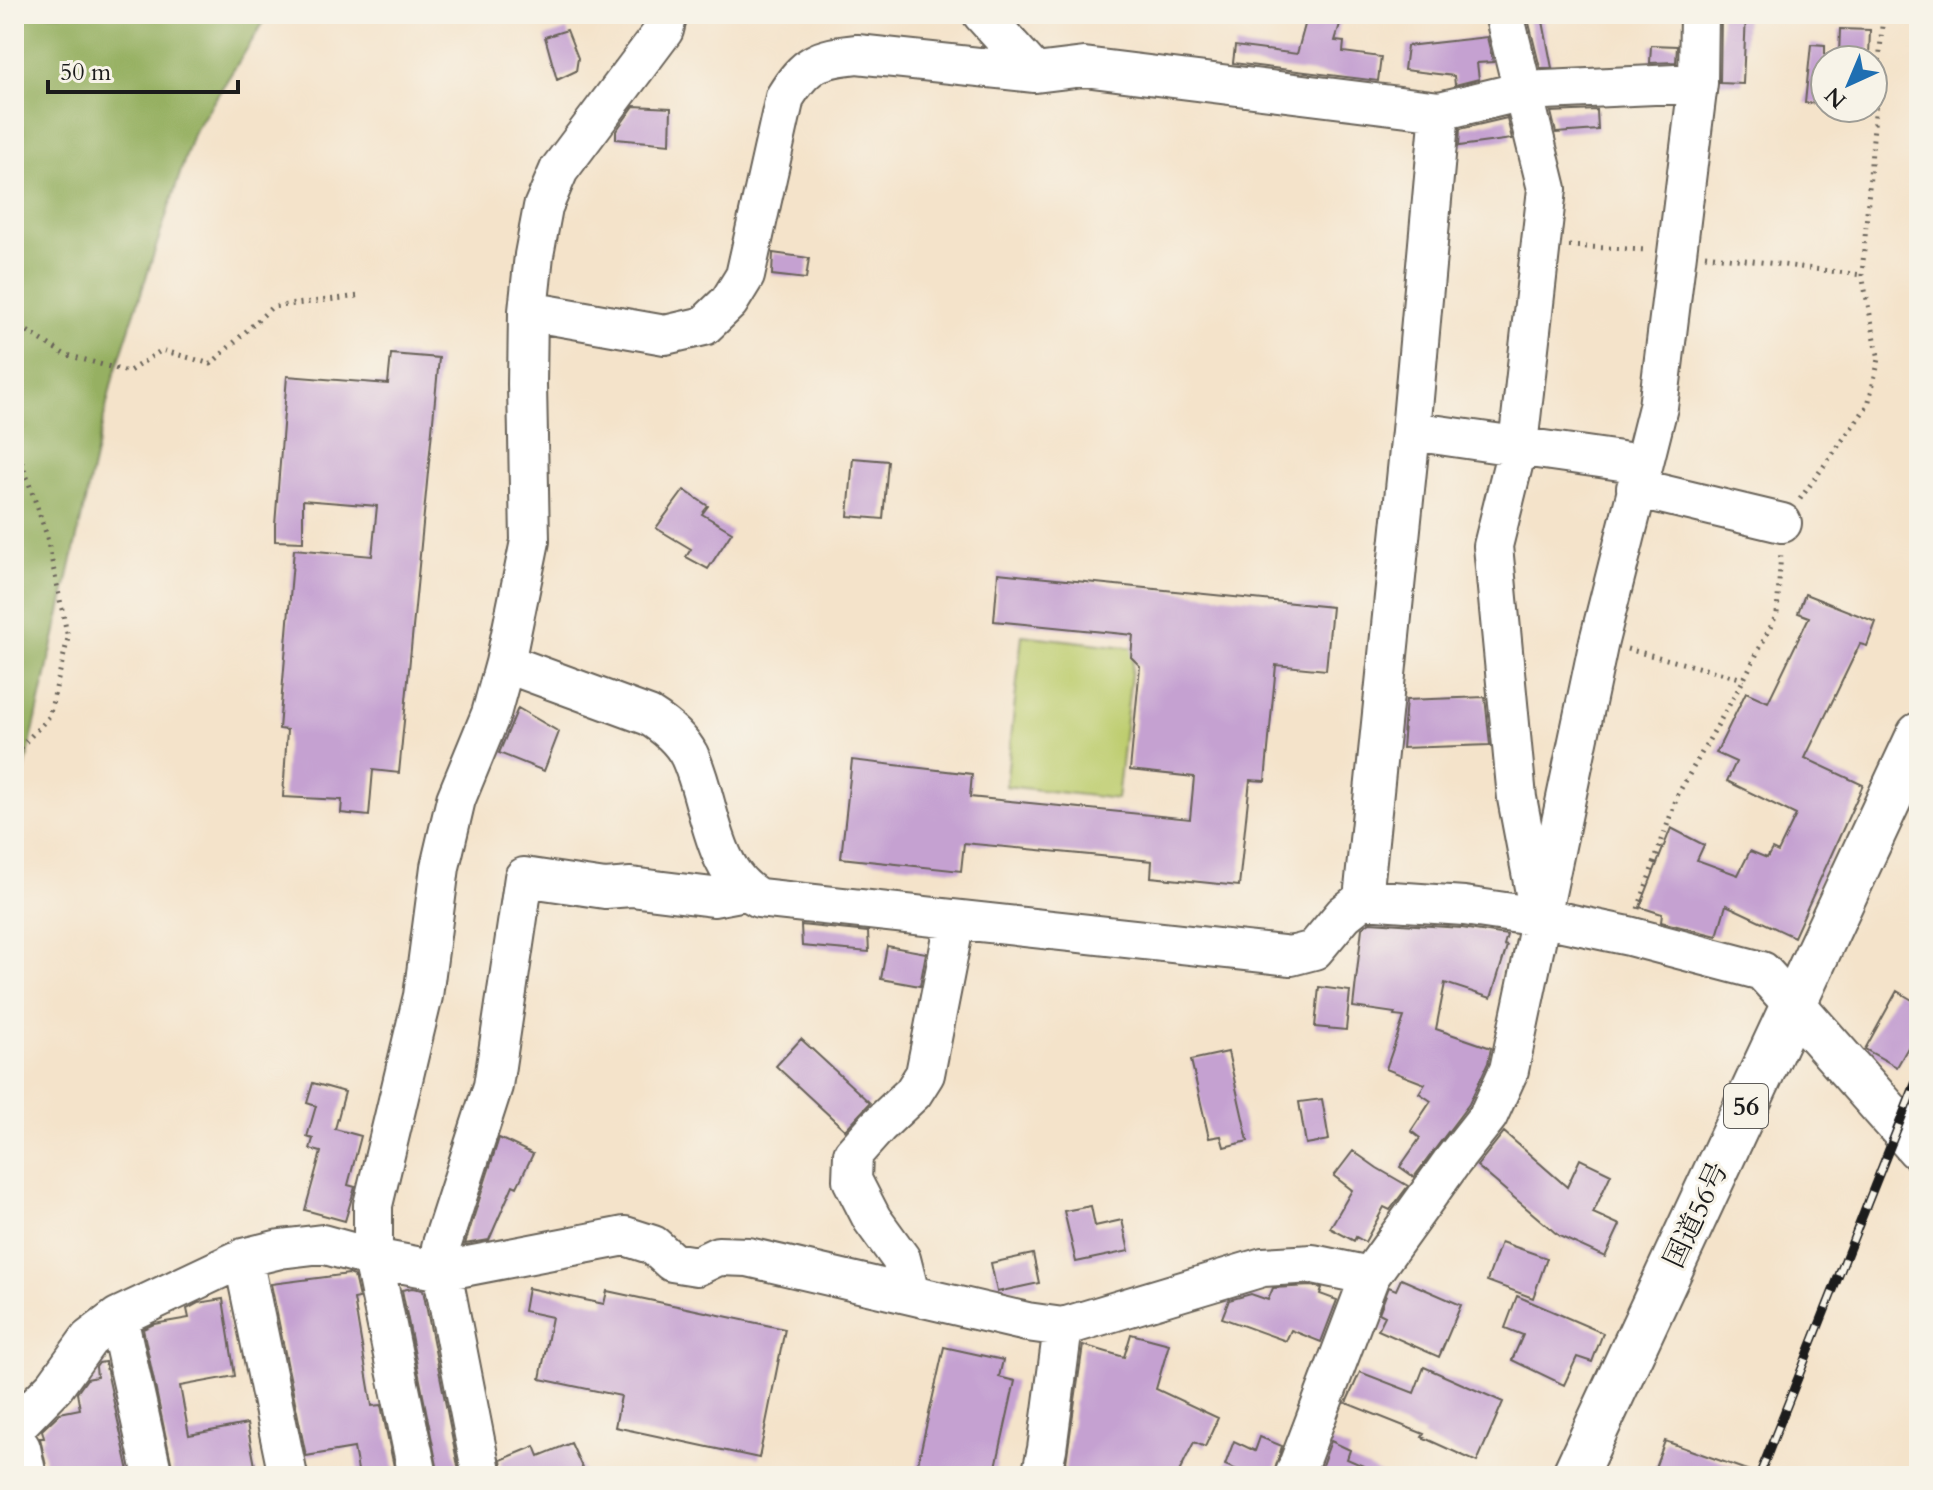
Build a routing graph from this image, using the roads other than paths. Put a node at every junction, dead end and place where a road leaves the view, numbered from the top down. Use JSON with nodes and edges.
{"nodes":[{"id":1,"x":668,"y":14,"type":"edge"},
{"id":2,"x":982,"y":14,"type":"edge"},
{"id":3,"x":1504,"y":14,"type":"edge"},
{"id":4,"x":1699,"y":14,"type":"edge"},
{"id":5,"x":1035,"y":73,"type":"junction"},
{"id":6,"x":1698,"y":83,"type":"junction"},
{"id":7,"x":1523,"y":91,"type":"junction"},
{"id":8,"x":1440,"y":111,"type":"junction"},
{"id":9,"x":528,"y":311,"type":"junction"},
{"id":10,"x":1411,"y":431,"type":"junction"},
{"id":11,"x":1518,"y":445,"type":"junction"},
{"id":12,"x":1639,"y":476,"type":"junction"},
{"id":13,"x":1782,"y":523,"type":"road end"},
{"id":14,"x":505,"y":663,"type":"junction"},
{"id":15,"x":1919,"y":735,"type":"edge"},
{"id":16,"x":745,"y":891,"type":"junction"},
{"id":17,"x":1363,"y":899,"type":"junction"},
{"id":18,"x":1539,"y":917,"type":"junction"},
{"id":19,"x":955,"y":921,"type":"junction"},
{"id":20,"x":1793,"y":1005,"type":"junction"},
{"id":21,"x":1919,"y":1148,"type":"edge"},
{"id":22,"x":243,"y":1258,"type":"junction"},
{"id":23,"x":373,"y":1258,"type":"junction"},
{"id":24,"x":442,"y":1271,"type":"junction"},
{"id":25,"x":1370,"y":1276,"type":"junction"},
{"id":26,"x":910,"y":1294,"type":"junction"},
{"id":27,"x":118,"y":1317,"type":"junction"},
{"id":28,"x":1063,"y":1327,"type":"junction"},
{"id":29,"x":14,"y":1428,"type":"edge"},
{"id":30,"x":14,"y":1438,"type":"edge"},
{"id":31,"x":27,"y":1476,"type":"edge"},
{"id":32,"x":153,"y":1476,"type":"edge"},
{"id":33,"x":288,"y":1476,"type":"edge"},
{"id":34,"x":418,"y":1476,"type":"edge"},
{"id":35,"x":482,"y":1476,"type":"edge"},
{"id":36,"x":1041,"y":1476,"type":"edge"},
{"id":37,"x":1294,"y":1476,"type":"edge"},
{"id":38,"x":1574,"y":1476,"type":"edge"}],
"edges":[{"from":1,"to":9,"type":"street"},
{"from":2,"to":5,"type":"street"},
{"from":3,"to":7,"type":"street"},
{"from":4,"to":6,"type":"street"},
{"from":5,"to":8,"type":"street"},
{"from":5,"to":9,"type":"street"},
{"from":6,"to":7,"type":"street"},
{"from":6,"to":12,"type":"street"},
{"from":7,"to":8,"type":"street"},
{"from":7,"to":11,"type":"street"},
{"from":8,"to":10,"type":"street"},
{"from":9,"to":14,"type":"street"},
{"from":10,"to":11,"type":"street"},
{"from":10,"to":17,"type":"street"},
{"from":11,"to":12,"type":"street"},
{"from":11,"to":18,"type":"street"},
{"from":12,"to":13,"type":"street"},
{"from":12,"to":18,"type":"street"},
{"from":14,"to":16,"type":"street"},
{"from":14,"to":23,"type":"street"},
{"from":15,"to":20,"type":"main road","name":"国道56号","number":"56"},
{"from":16,"to":19,"type":"street"},
{"from":16,"to":24,"type":"street"},
{"from":17,"to":18,"type":"street"},
{"from":17,"to":19,"type":"street"},
{"from":18,"to":20,"type":"street"},
{"from":18,"to":25,"type":"street"},
{"from":19,"to":26,"type":"street"},
{"from":20,"to":21,"type":"main road"},
{"from":20,"to":38,"type":"main road","name":"国道56号","number":"56"},
{"from":22,"to":23,"type":"street"},
{"from":22,"to":27,"type":"street"},
{"from":22,"to":33,"type":"street"},
{"from":23,"to":24,"type":"street"},
{"from":23,"to":34,"type":"street"},
{"from":24,"to":26,"type":"street"},
{"from":24,"to":35,"type":"street"},
{"from":25,"to":28,"type":"street"},
{"from":25,"to":37,"type":"street"},
{"from":26,"to":28,"type":"street"},
{"from":27,"to":29,"type":"street"},
{"from":27,"to":32,"type":"street"},
{"from":28,"to":36,"type":"street"},
{"from":30,"to":31,"type":"street"}]}
